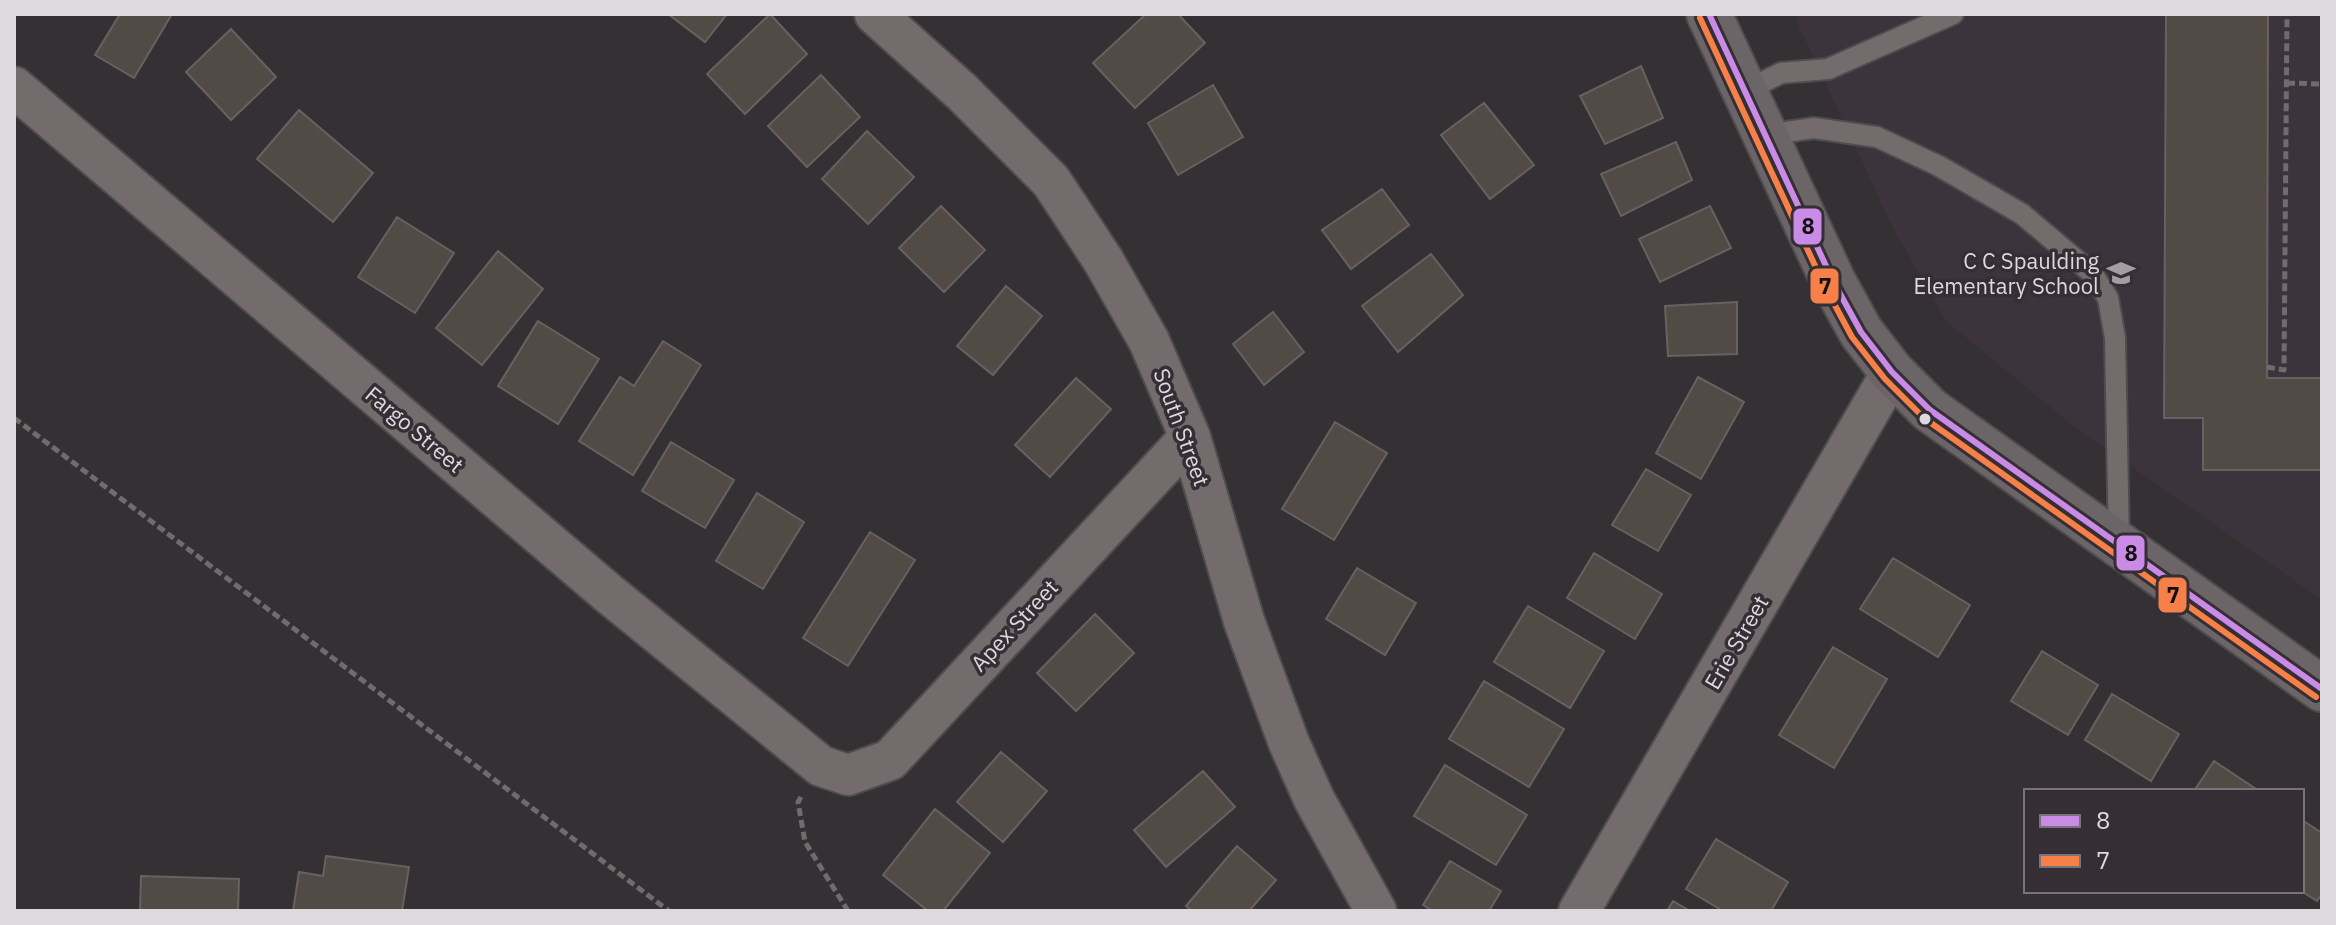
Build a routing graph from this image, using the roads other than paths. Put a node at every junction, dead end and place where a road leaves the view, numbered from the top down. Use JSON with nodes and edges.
{"nodes":[{"id":1,"x":875,"y":14,"type":"edge"},
{"id":2,"x":1709,"y":14,"type":"edge"},
{"id":3,"x":1953,"y":14,"type":"edge"},
{"id":4,"x":14,"y":87,"type":"edge"},
{"id":5,"x":1745,"y":91,"type":"junction"},
{"id":6,"x":1765,"y":135,"type":"junction"},
{"id":7,"x":1892,"y":372,"type":"junction"},
{"id":8,"x":1190,"y":437,"type":"junction"},
{"id":9,"x":2119,"y":547,"type":"junction"},
{"id":10,"x":2322,"y":689,"type":"edge"},
{"id":11,"x":821,"y":766,"type":"joint"},
{"id":12,"x":1376,"y":911,"type":"edge"},
{"id":13,"x":1579,"y":911,"type":"edge"}],
"edges":[{"from":1,"to":8,"type":"street","name":"South Street"},
{"from":2,"to":5,"type":"street"},
{"from":3,"to":5,"type":"lane"},
{"from":4,"to":11,"type":"street","name":"Fargo Street"},
{"from":5,"to":6,"type":"street"},
{"from":6,"to":7,"type":"street"},
{"from":6,"to":9,"type":"lane"},
{"from":7,"to":9,"type":"street"},
{"from":7,"to":13,"type":"street","name":"Erie Street"},
{"from":8,"to":11,"type":"street","name":"Apex Street"},
{"from":8,"to":12,"type":"street","name":"South Street"},
{"from":9,"to":10,"type":"street"}]}
